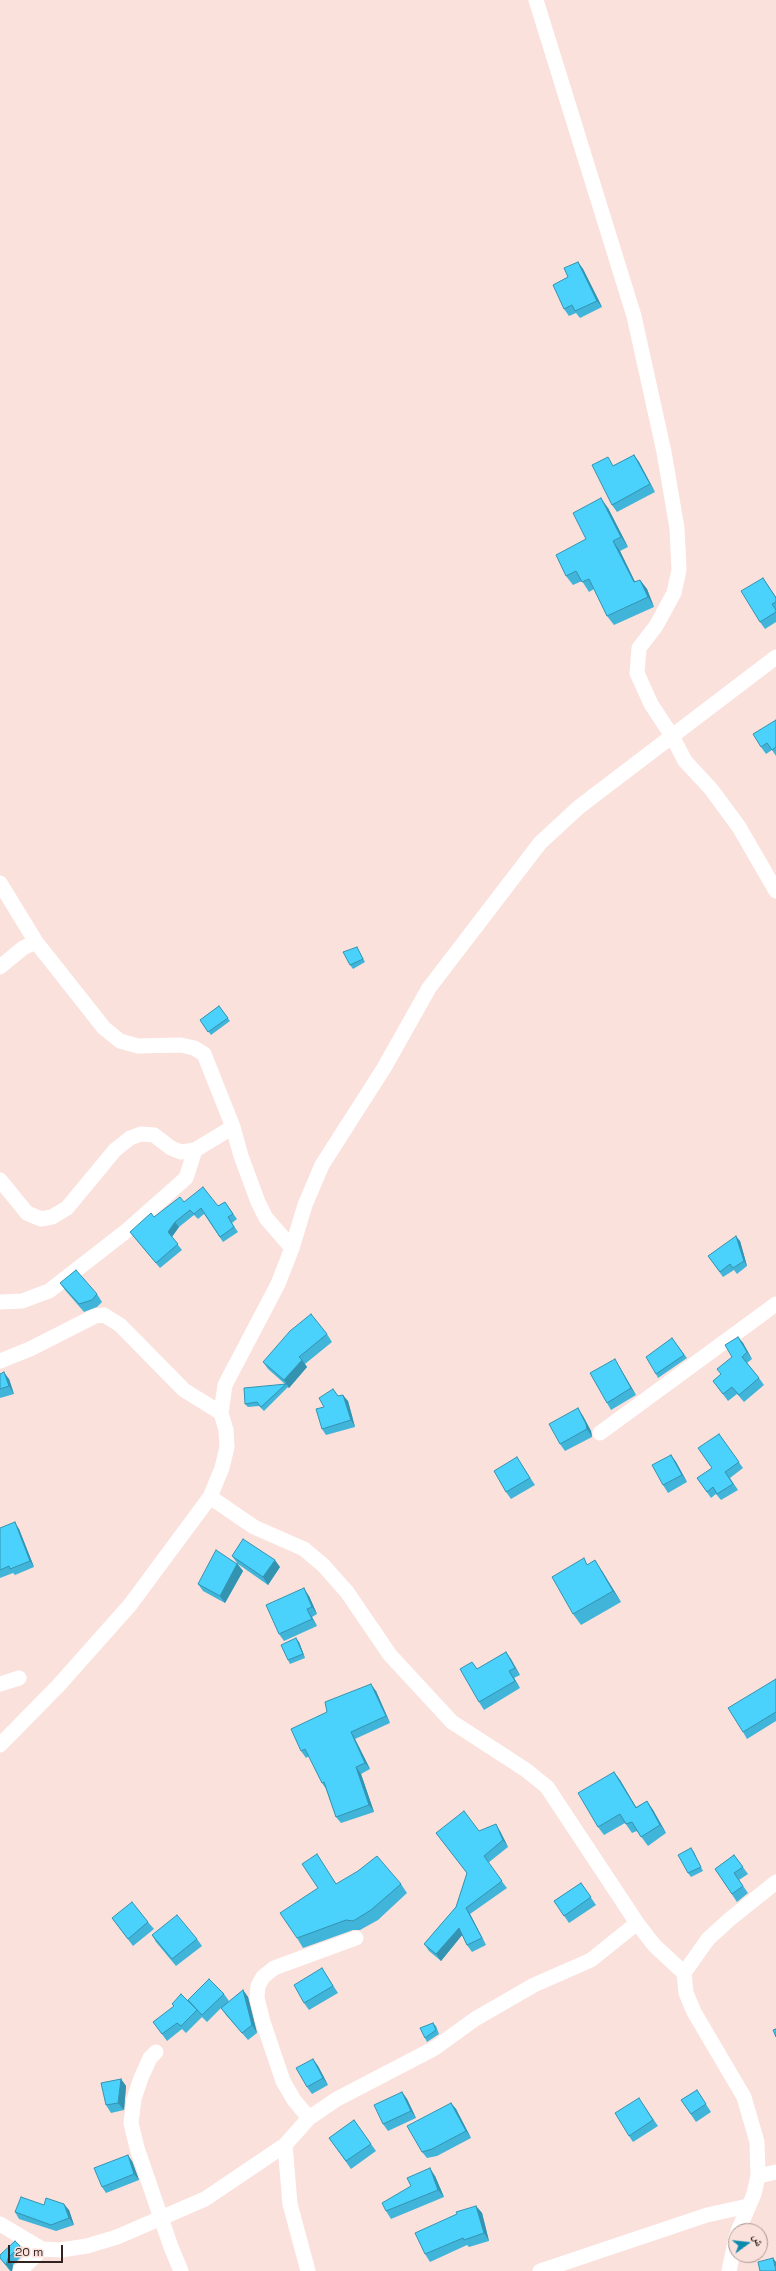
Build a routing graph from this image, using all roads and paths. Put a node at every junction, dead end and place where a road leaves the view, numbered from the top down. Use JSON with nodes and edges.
{"nodes":[{"id":1,"x":536,"y":0,"type":"edge"},
{"id":2,"x":776,"y":657,"type":"edge"},
{"id":3,"x":672,"y":736,"type":"junction"},
{"id":4,"x":0,"y":883,"type":"edge"},
{"id":5,"x":776,"y":891,"type":"edge"},
{"id":6,"x":36,"y":942,"type":"junction"},
{"id":7,"x":0,"y":967,"type":"edge"},
{"id":8,"x":233,"y":1127,"type":"junction"},
{"id":9,"x":195,"y":1150,"type":"junction"},
{"id":10,"x":0,"y":1180,"type":"edge"},
{"id":11,"x":292,"y":1248,"type":"junction"},
{"id":12,"x":0,"y":1302,"type":"edge"},
{"id":13,"x":776,"y":1304,"type":"edge"},
{"id":14,"x":0,"y":1360,"type":"edge"},
{"id":15,"x":220,"y":1413,"type":"junction"},
{"id":16,"x":600,"y":1433,"type":"dead end"},
{"id":17,"x":210,"y":1497,"type":"junction"},
{"id":18,"x":18,"y":1678,"type":"dead end"},
{"id":19,"x":0,"y":1684,"type":"edge"},
{"id":20,"x":0,"y":1745,"type":"edge"},
{"id":21,"x":776,"y":1882,"type":"edge"},
{"id":22,"x":637,"y":1923,"type":"junction"},
{"id":23,"x":356,"y":1938,"type":"dead end"},
{"id":24,"x":684,"y":1973,"type":"junction"},
{"id":25,"x":156,"y":2052,"type":"dead end"},
{"id":26,"x":309,"y":2118,"type":"junction"},
{"id":27,"x":285,"y":2145,"type":"junction"},
{"id":28,"x":776,"y":2172,"type":"edge"},
{"id":29,"x":758,"y":2176,"type":"junction"},
{"id":30,"x":748,"y":2206,"type":"junction"},
{"id":31,"x":161,"y":2217,"type":"junction"},
{"id":32,"x":741,"y":2223,"type":"edge"},
{"id":33,"x":0,"y":2224,"type":"edge"},
{"id":34,"x":42,"y":2249,"type":"junction"},
{"id":35,"x":20,"y":2271,"type":"edge"},
{"id":36,"x":182,"y":2271,"type":"edge"},
{"id":37,"x":308,"y":2271,"type":"edge"},
{"id":38,"x":540,"y":2271,"type":"edge"}],
"edges":[{"from":1,"to":3,"type":"street"},
{"from":2,"to":3,"type":"street"},
{"from":3,"to":5,"type":"street"},
{"from":3,"to":11,"type":"street"},
{"from":4,"to":6,"type":"street"},
{"from":6,"to":7,"type":"street"},
{"from":6,"to":8,"type":"street"},
{"from":8,"to":9,"type":"street"},
{"from":8,"to":11,"type":"street"},
{"from":9,"to":10,"type":"street"},
{"from":9,"to":12,"type":"street"},
{"from":11,"to":15,"type":"street"},
{"from":13,"to":16,"type":"street"},
{"from":14,"to":15,"type":"street"},
{"from":15,"to":17,"type":"street"},
{"from":17,"to":20,"type":"street"},
{"from":17,"to":22,"type":"street"},
{"from":18,"to":19,"type":"street"},
{"from":21,"to":24,"type":"street"},
{"from":22,"to":24,"type":"street"},
{"from":22,"to":26,"type":"street"},
{"from":23,"to":26,"type":"street"},
{"from":24,"to":29,"type":"street"},
{"from":25,"to":31,"type":"street"},
{"from":26,"to":27,"type":"street"},
{"from":27,"to":31,"type":"street"},
{"from":27,"to":37,"type":"street"},
{"from":28,"to":29,"type":"street"},
{"from":29,"to":30,"type":"street"},
{"from":30,"to":32,"type":"street"},
{"from":30,"to":38,"type":"street"},
{"from":31,"to":34,"type":"street"},
{"from":31,"to":36,"type":"street"},
{"from":33,"to":34,"type":"street"},
{"from":34,"to":35,"type":"street"}]}
